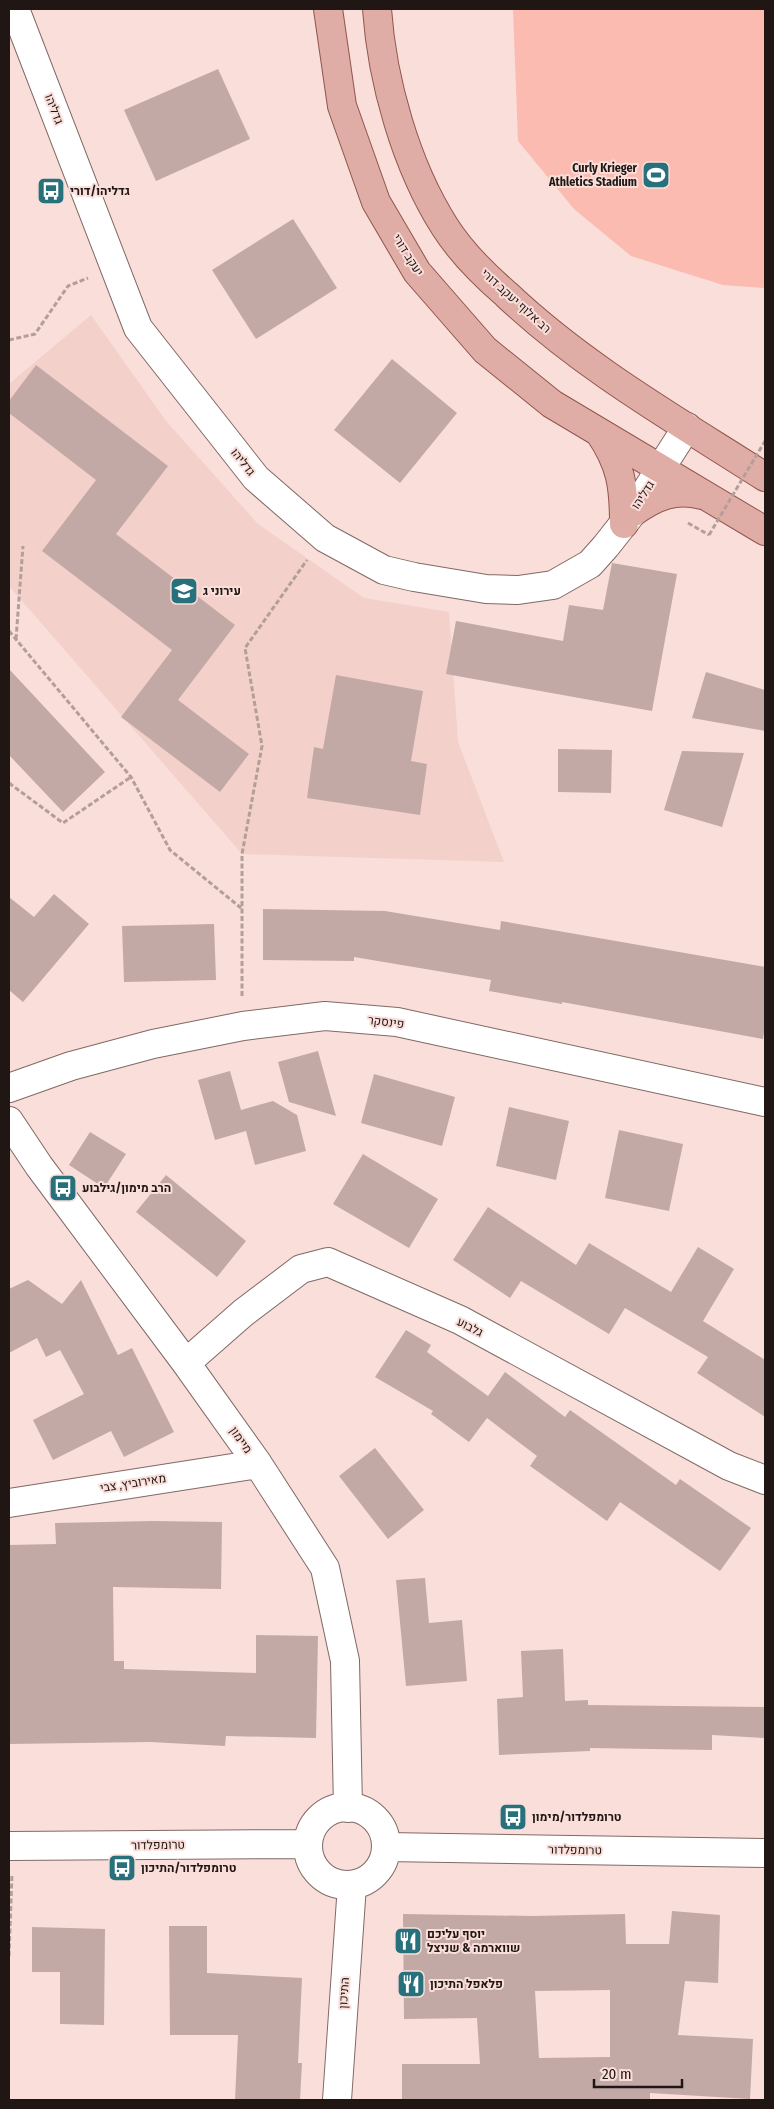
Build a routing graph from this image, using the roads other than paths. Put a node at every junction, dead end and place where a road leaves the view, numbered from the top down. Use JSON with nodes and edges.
{"nodes":[{"id":1,"x":15,"y":9,"type":"edge"},
{"id":2,"x":328,"y":9,"type":"edge"},
{"id":3,"x":378,"y":9,"type":"edge"},
{"id":4,"x":687,"y":427,"type":"junction"},
{"id":5,"x":598,"y":430,"type":"junction"},
{"id":6,"x":661,"y":468,"type":"junction"},
{"id":7,"x":765,"y":477,"type":"edge"},
{"id":8,"x":710,"y":497,"type":"junction"},
{"id":9,"x":628,"y":518,"type":"junction"},
{"id":10,"x":765,"y":531,"type":"edge"},
{"id":11,"x":9,"y":1088,"type":"edge"},
{"id":12,"x":765,"y":1102,"type":"edge"},
{"id":13,"x":9,"y":1121,"type":"edge"},
{"id":14,"x":186,"y":1363,"type":"junction"},
{"id":15,"x":258,"y":1464,"type":"junction"},
{"id":16,"x":765,"y":1480,"type":"edge"},
{"id":17,"x":9,"y":1502,"type":"edge"},
{"id":18,"x":348,"y":1808,"type":"junction"},
{"id":19,"x":308,"y":1844,"type":"junction"},
{"id":20,"x":11,"y":1846,"type":"edge"},
{"id":21,"x":386,"y":1847,"type":"junction"},
{"id":22,"x":765,"y":1853,"type":"edge"},
{"id":23,"x":352,"y":1885,"type":"junction"},
{"id":24,"x":337,"y":2100,"type":"edge"}],
"edges":[{"from":1,"to":9,"type":"street","name":"גדליהו"},
{"from":2,"to":5,"type":"main road","name":"יעקב דורי"},
{"from":3,"to":4,"type":"main road","name":"רב אלוף יעקב דורי"},
{"from":4,"to":6,"type":"street"},
{"from":4,"to":7,"type":"main road","name":"רב אלוף יעקב דורי"},
{"from":5,"to":6,"type":"main road"},
{"from":5,"to":9,"type":"main road"},
{"from":6,"to":8,"type":"main road"},
{"from":6,"to":9,"type":"street","name":"גדליהו"},
{"from":8,"to":9,"type":"main road"},
{"from":8,"to":10,"type":"main road"},
{"from":11,"to":12,"type":"street","name":"פינסקר"},
{"from":13,"to":14,"type":"street","name":"מיימון"},
{"from":14,"to":15,"type":"street","name":"מיימון"},
{"from":14,"to":16,"type":"street","name":"גלבוע"},
{"from":15,"to":17,"type":"street","name":"מאירוביץ, צבי"},
{"from":15,"to":18,"type":"street","name":"מיימון"},
{"from":18,"to":19,"type":"street"},
{"from":18,"to":21,"type":"street"},
{"from":19,"to":20,"type":"street","name":"טרומפלדור"},
{"from":19,"to":23,"type":"street"},
{"from":21,"to":22,"type":"street","name":"טרומפלדור"},
{"from":21,"to":23,"type":"street"},
{"from":23,"to":24,"type":"street","name":"התיכון"}]}
